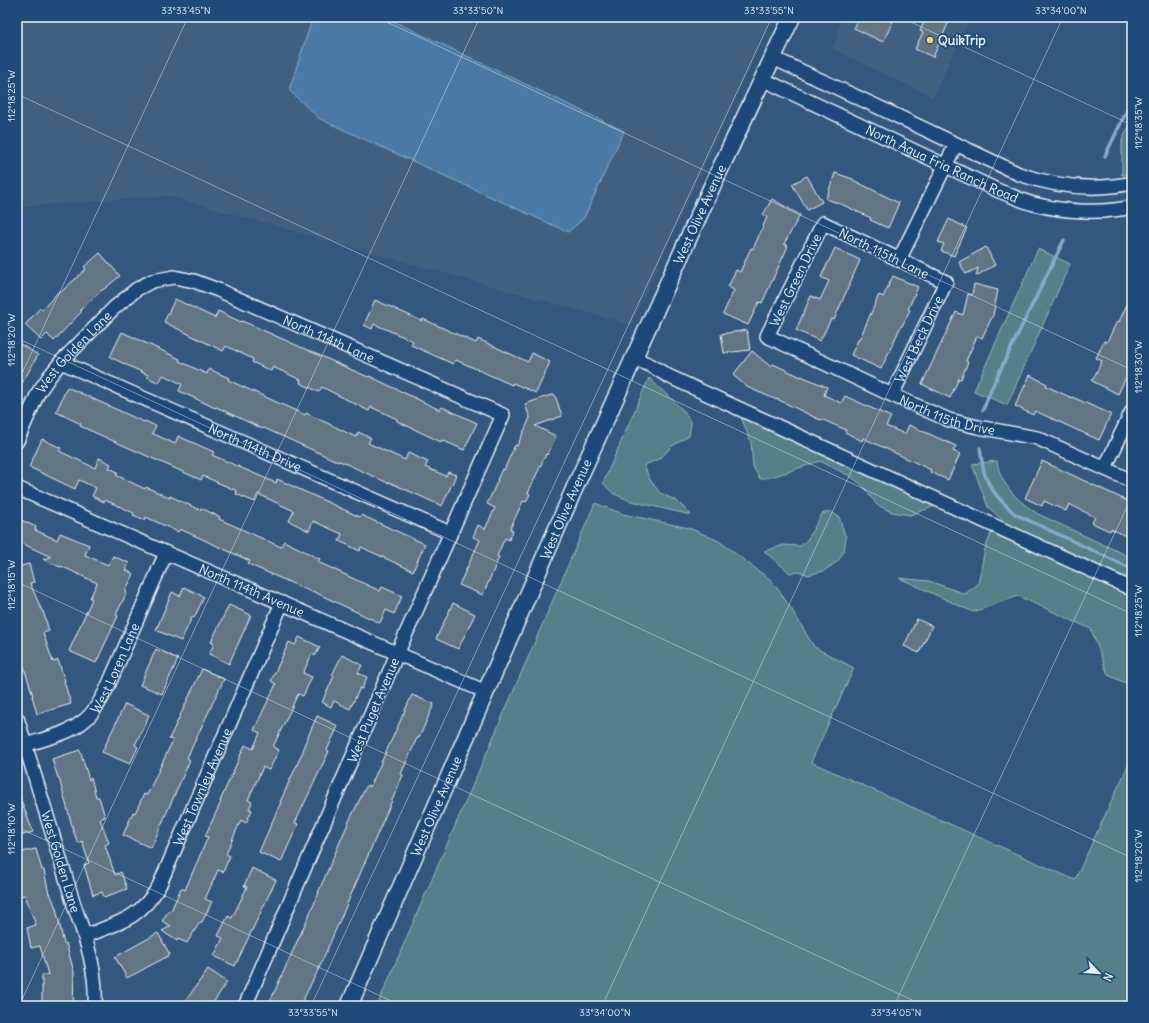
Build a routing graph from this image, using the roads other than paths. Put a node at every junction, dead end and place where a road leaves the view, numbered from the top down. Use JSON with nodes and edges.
{"nodes":[{"id":1,"x":792,"y":17,"type":"edge"},
{"id":2,"x":773,"y":58,"type":"junction"},
{"id":3,"x":762,"y":79,"type":"junction"},
{"id":4,"x":956,"y":144,"type":"junction"},
{"id":5,"x":945,"y":166,"type":"junction"},
{"id":6,"x":1132,"y":183,"type":"edge"},
{"id":7,"x":1132,"y":207,"type":"edge"},
{"id":8,"x":823,"y":223,"type":"joint"},
{"id":9,"x":899,"y":260,"type":"junction"},
{"id":10,"x":152,"y":281,"type":"joint"},
{"id":11,"x":946,"y":282,"type":"joint"},
{"id":12,"x":767,"y":336,"type":"joint"},
{"id":13,"x":634,"y":358,"type":"junction"},
{"id":14,"x":61,"y":362,"type":"junction"},
{"id":15,"x":892,"y":395,"type":"junction"},
{"id":16,"x":1132,"y":411,"type":"edge"},
{"id":17,"x":502,"y":415,"type":"joint"},
{"id":18,"x":17,"y":441,"type":"edge"},
{"id":19,"x":1105,"y":468,"type":"junction"},
{"id":20,"x":1132,"y":481,"type":"edge"},
{"id":21,"x":17,"y":488,"type":"edge"},
{"id":22,"x":450,"y":533,"type":"junction"},
{"id":23,"x":166,"y":553,"type":"junction"},
{"id":24,"x":1132,"y":589,"type":"edge"},
{"id":25,"x":282,"y":603,"type":"junction"},
{"id":26,"x":398,"y":654,"type":"junction"},
{"id":27,"x":486,"y":692,"type":"junction"},
{"id":28,"x":17,"y":718,"type":"edge"},
{"id":29,"x":25,"y":745,"type":"junction"},
{"id":30,"x":85,"y":936,"type":"junction"},
{"id":31,"x":95,"y":1006,"type":"edge"},
{"id":32,"x":245,"y":1006,"type":"edge"},
{"id":33,"x":349,"y":1006,"type":"edge"}],
"edges":[{"from":1,"to":2,"type":"main road","name":"West Olive Avenue"},
{"from":2,"to":3,"type":"main road","name":"West Olive Avenue"},
{"from":2,"to":4,"type":"street","name":"North Agua Fria Ranch Road"},
{"from":3,"to":5,"type":"street","name":"North Agua Fria Ranch Road"},
{"from":3,"to":13,"type":"main road","name":"West Olive Avenue"},
{"from":4,"to":5,"type":"street"},
{"from":4,"to":6,"type":"street","name":"North Agua Fria Ranch Road"},
{"from":5,"to":7,"type":"street","name":"North Agua Fria Ranch Road"},
{"from":5,"to":9,"type":"street"},
{"from":8,"to":9,"type":"street","name":"North 115th Lane"},
{"from":8,"to":12,"type":"street","name":"West Green Drive"},
{"from":9,"to":11,"type":"street","name":"North 115th Lane"},
{"from":10,"to":14,"type":"street","name":"West Golden Lane"},
{"from":10,"to":17,"type":"street","name":"North 114th Lane"},
{"from":11,"to":15,"type":"street","name":"West Beck Drive"},
{"from":12,"to":15,"type":"street","name":"North 115th Drive"},
{"from":13,"to":24,"type":"street"},
{"from":13,"to":27,"type":"main road","name":"West Olive Avenue"},
{"from":14,"to":18,"type":"street","name":"West Golden Lane"},
{"from":14,"to":22,"type":"street","name":"North 114th Drive"},
{"from":15,"to":19,"type":"street","name":"North 115th Drive"},
{"from":16,"to":19,"type":"street"},
{"from":17,"to":22,"type":"street","name":"West Puget Avenue"},
{"from":19,"to":20,"type":"street","name":"North 115th Drive"},
{"from":21,"to":23,"type":"street","name":"North 114th Avenue"},
{"from":22,"to":26,"type":"street","name":"West Puget Avenue"},
{"from":23,"to":25,"type":"street","name":"North 114th Avenue"},
{"from":23,"to":29,"type":"street","name":"West Loren Lane"},
{"from":25,"to":26,"type":"street","name":"North 114th Avenue"},
{"from":25,"to":30,"type":"street","name":"West Townley Avenue"},
{"from":26,"to":27,"type":"street","name":"North 114th Avenue"},
{"from":26,"to":32,"type":"street","name":"West Puget Avenue"},
{"from":27,"to":33,"type":"main road","name":"West Olive Avenue"},
{"from":28,"to":29,"type":"street","name":"West Golden Lane"},
{"from":29,"to":30,"type":"street","name":"West Golden Lane"},
{"from":30,"to":31,"type":"street","name":"West Golden Lane"}]}
